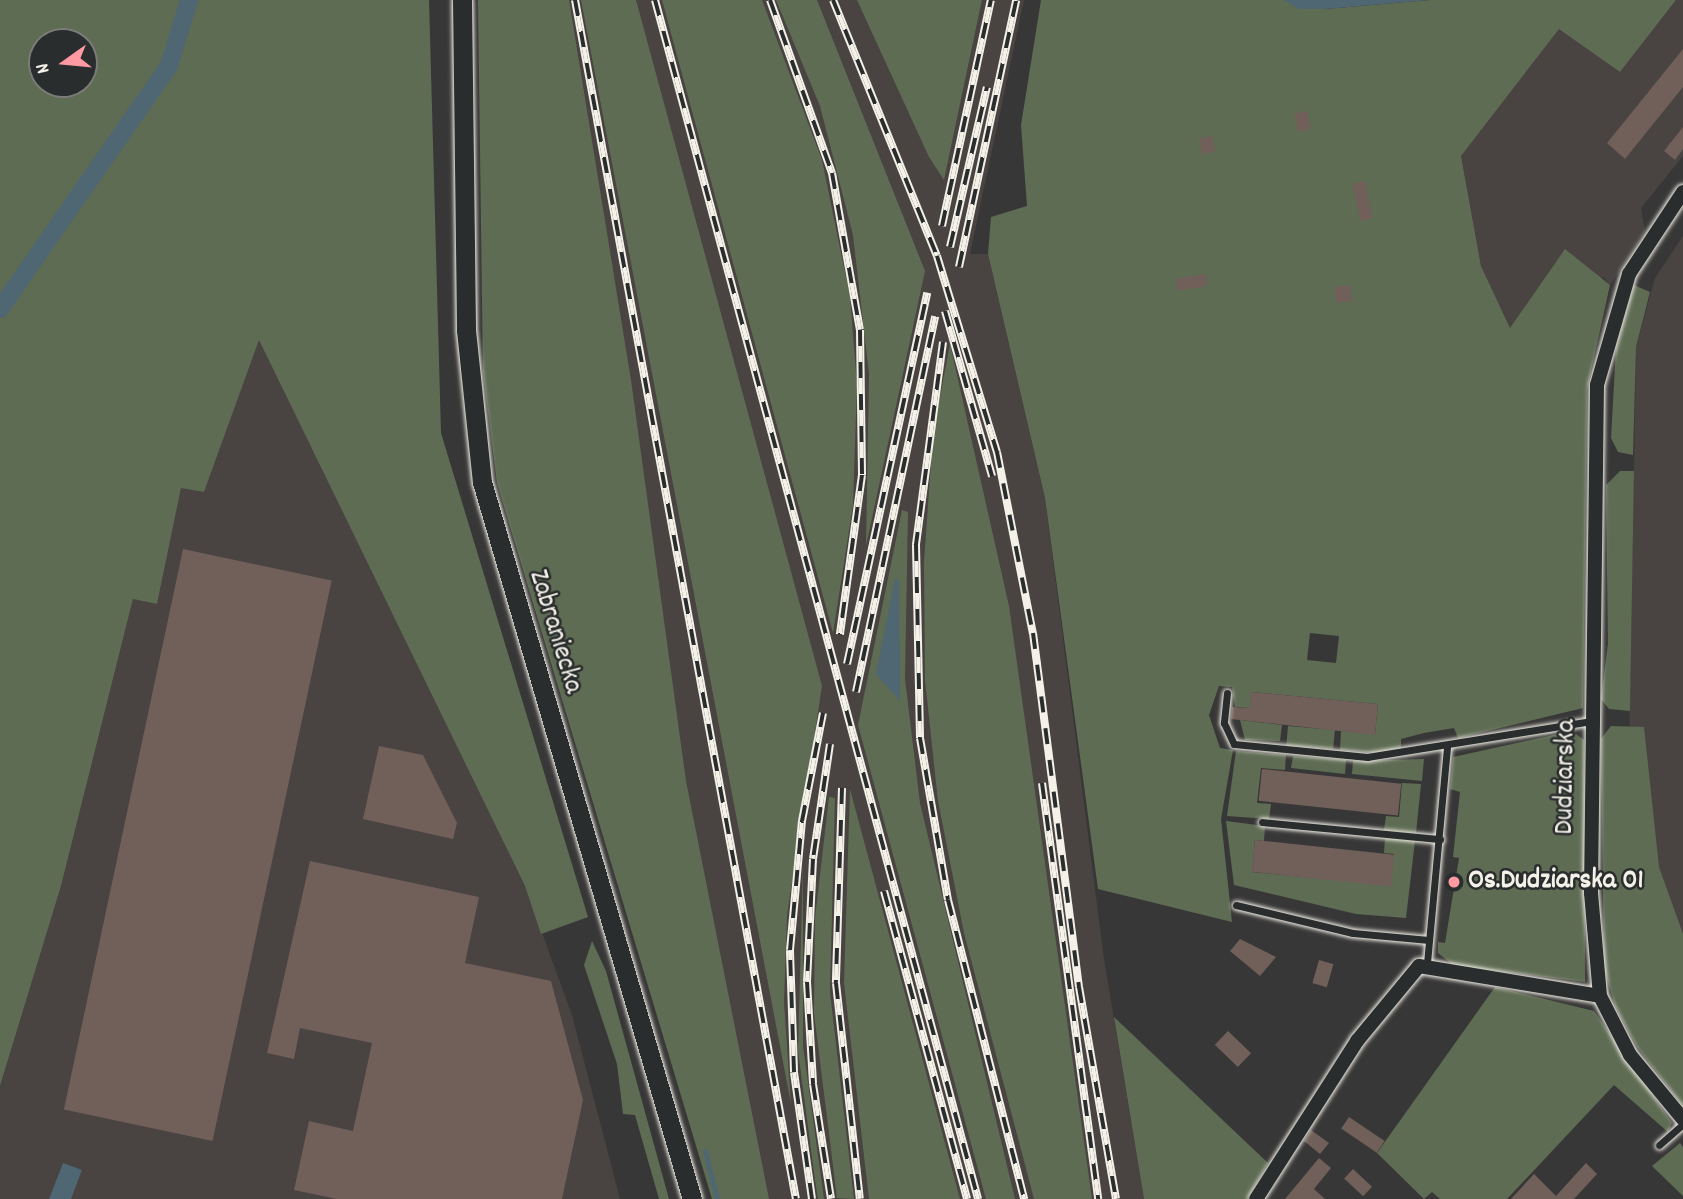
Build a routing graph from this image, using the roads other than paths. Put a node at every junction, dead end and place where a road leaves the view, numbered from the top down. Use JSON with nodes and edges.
{"nodes":[{"id":1,"x":462,"y":0,"type":"edge"},
{"id":2,"x":1683,"y":192,"type":"edge"},
{"id":3,"x":1227,"y":692,"type":"dead end"},
{"id":4,"x":1593,"y":720,"type":"junction"},
{"id":5,"x":1447,"y":747,"type":"junction"},
{"id":6,"x":1262,"y":822,"type":"dead end"},
{"id":7,"x":1440,"y":839,"type":"junction"},
{"id":8,"x":1236,"y":905,"type":"dead end"},
{"id":9,"x":1429,"y":940,"type":"junction"},
{"id":10,"x":1427,"y":963,"type":"junction"},
{"id":11,"x":1600,"y":996,"type":"junction"},
{"id":12,"x":1683,"y":1122,"type":"edge"},
{"id":13,"x":1659,"y":1145,"type":"dead end"},
{"id":14,"x":692,"y":1199,"type":"edge"},
{"id":15,"x":1256,"y":1199,"type":"edge"}],
"edges":[{"from":1,"to":14,"type":"main road","name":"Zabraniecka"},
{"from":2,"to":4,"type":"street","name":"Dudziarska"},
{"from":3,"to":5,"type":"lane"},
{"from":4,"to":5,"type":"lane"},
{"from":4,"to":11,"type":"street","name":"Dudziarska"},
{"from":5,"to":7,"type":"lane"},
{"from":6,"to":7,"type":"lane"},
{"from":7,"to":9,"type":"lane"},
{"from":8,"to":9,"type":"lane"},
{"from":9,"to":10,"type":"lane"},
{"from":10,"to":11,"type":"street"},
{"from":10,"to":15,"type":"street"},
{"from":11,"to":12,"type":"street"},
{"from":12,"to":13,"type":"lane"}]}
